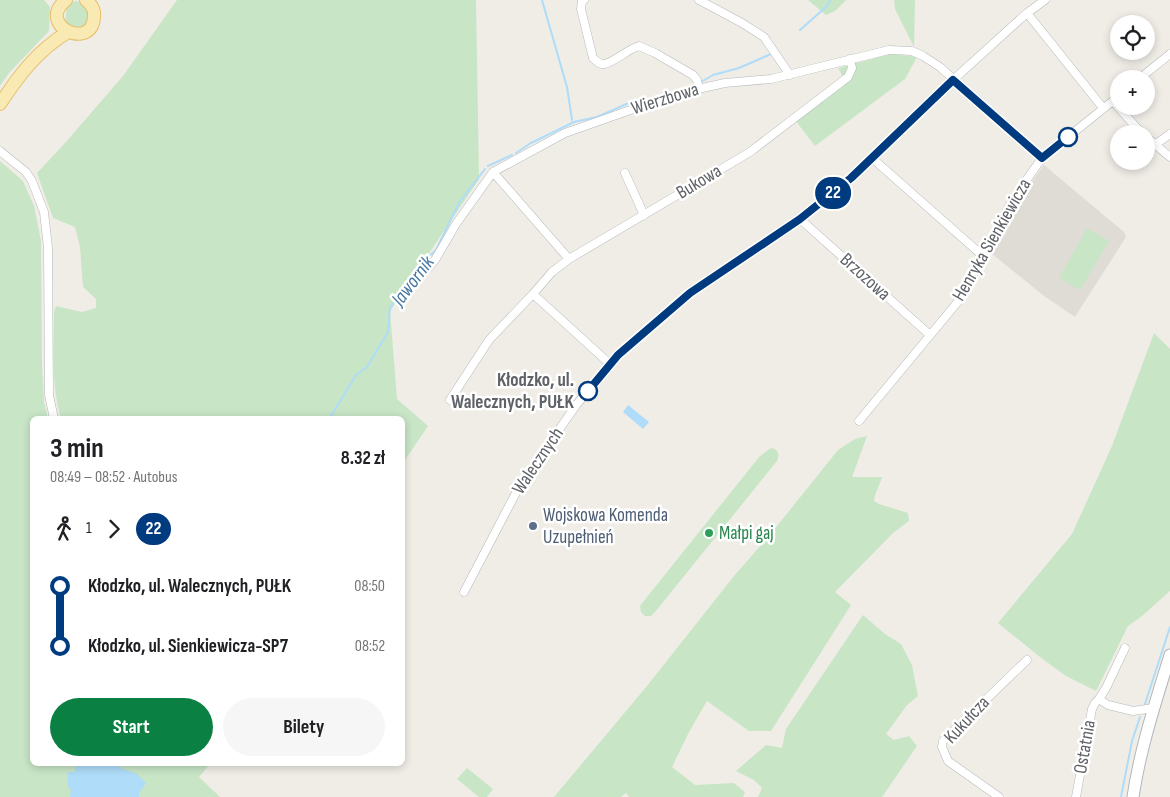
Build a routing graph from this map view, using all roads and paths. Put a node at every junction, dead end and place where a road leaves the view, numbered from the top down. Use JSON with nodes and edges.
{"nodes":[{"id":1,"x":584,"y":0,"type":"edge"},
{"id":2,"x":699,"y":0,"type":"edge"},
{"id":3,"x":1045,"y":0,"type":"edge"},
{"id":4,"x":62,"y":2,"type":"edge"},
{"id":5,"x":92,"y":2,"type":"edge"},
{"id":6,"x":1027,"y":13,"type":"junction"},
{"id":7,"x":58,"y":23,"type":"junction"},
{"id":8,"x":68,"y":32,"type":"junction"},
{"id":9,"x":41,"y":50,"type":"junction"},
{"id":10,"x":1170,"y":54,"type":"edge"},
{"id":11,"x":850,"y":59,"type":"junction"},
{"id":12,"x":1151,"y":70,"type":"edge"},
{"id":13,"x":790,"y":75,"type":"junction"},
{"id":14,"x":953,"y":80,"type":"junction"},
{"id":15,"x":698,"y":89,"type":"junction"},
{"id":16,"x":1110,"y":103,"type":"edge"},
{"id":17,"x":0,"y":104,"type":"edge"},
{"id":18,"x":1103,"y":108,"type":"junction"},
{"id":19,"x":1170,"y":134,"type":"edge"},
{"id":20,"x":1156,"y":144,"type":"joint"},
{"id":21,"x":0,"y":151,"type":"edge"},
{"id":22,"x":1170,"y":157,"type":"edge"},
{"id":23,"x":872,"y":158,"type":"junction"},
{"id":24,"x":1042,"y":158,"type":"junction"},
{"id":25,"x":493,"y":172,"type":"junction"},
{"id":26,"x":625,"y":172,"type":"dead end"},
{"id":27,"x":644,"y":215,"type":"junction"},
{"id":28,"x":800,"y":219,"type":"junction"},
{"id":29,"x":983,"y":256,"type":"junction"},
{"id":30,"x":569,"y":259,"type":"junction"},
{"id":31,"x":419,"y":278,"type":"dead end"},
{"id":32,"x":533,"y":294,"type":"junction"},
{"id":33,"x":930,"y":335,"type":"junction"},
{"id":34,"x":610,"y":364,"type":"junction"},
{"id":35,"x":450,"y":400,"type":"dead end"},
{"id":36,"x":53,"y":416,"type":"edge"},
{"id":37,"x":859,"y":421,"type":"dead end"},
{"id":38,"x":464,"y":592,"type":"dead end"},
{"id":39,"x":1125,"y":648,"type":"dead end"},
{"id":40,"x":1170,"y":655,"type":"edge"},
{"id":41,"x":1027,"y":660,"type":"dead end"},
{"id":42,"x":1098,"y":700,"type":"junction"},
{"id":43,"x":1154,"y":708,"type":"junction"},
{"id":44,"x":999,"y":797,"type":"edge"},
{"id":45,"x":1076,"y":797,"type":"edge"},
{"id":46,"x":1133,"y":797,"type":"edge"}],
"edges":[{"from":1,"to":15,"type":"street"},
{"from":2,"to":13,"type":"street"},
{"from":3,"to":6,"type":"street","name":"Walecznych"},
{"from":4,"to":7,"type":"main road"},
{"from":5,"to":8,"type":"main road"},
{"from":6,"to":14,"type":"street","name":"Walecznych"},
{"from":6,"to":18,"type":"street"},
{"from":7,"to":8,"type":"main road"},
{"from":7,"to":9,"type":"main road"},
{"from":8,"to":9,"type":"main road"},
{"from":9,"to":17,"type":"main road"},
{"from":10,"to":12,"type":"street"},
{"from":11,"to":13,"type":"street","name":"Wierzbowa"},
{"from":11,"to":14,"type":"street","name":"Wierzbowa"},
{"from":11,"to":27,"type":"street","name":"Bukowa"},
{"from":13,"to":15,"type":"street","name":"Wierzbowa"},
{"from":14,"to":23,"type":"street","name":"Walecznych"},
{"from":14,"to":24,"type":"street","name":"Wierzbowa"},
{"from":15,"to":25,"type":"street","name":"Wierzbowa"},
{"from":16,"to":18,"type":"street","name":"Henryka Sienkiewicza"},
{"from":18,"to":24,"type":"street","name":"Henryka Sienkiewicza"},
{"from":19,"to":20,"type":"street"},
{"from":20,"to":22,"type":"street"},
{"from":21,"to":36,"type":"street"},
{"from":23,"to":28,"type":"street","name":"Walecznych"},
{"from":23,"to":29,"type":"street"},
{"from":24,"to":29,"type":"street","name":"Henryka Sienkiewicza"},
{"from":25,"to":30,"type":"street"},
{"from":25,"to":31,"type":"street"},
{"from":26,"to":27,"type":"street"},
{"from":27,"to":30,"type":"street","name":"Bukowa"},
{"from":28,"to":33,"type":"street","name":"Brzozowa"},
{"from":28,"to":34,"type":"street","name":"Walecznych"},
{"from":29,"to":33,"type":"street","name":"Henryka Sienkiewicza"},
{"from":30,"to":32,"type":"street","name":"Bukowa"},
{"from":32,"to":34,"type":"street"},
{"from":32,"to":35,"type":"street","name":"Bukowa"},
{"from":33,"to":37,"type":"street","name":"Henryka Sienkiewicza"},
{"from":34,"to":38,"type":"street","name":"Walecznych"},
{"from":39,"to":42,"type":"street","name":"Ostatnia"},
{"from":40,"to":43,"type":"street"},
{"from":41,"to":44,"type":"street","name":"Kukułcza"},
{"from":42,"to":43,"type":"street","name":"Ostatnia"},
{"from":42,"to":45,"type":"street","name":"Ostatnia"},
{"from":43,"to":46,"type":"street"}]}
